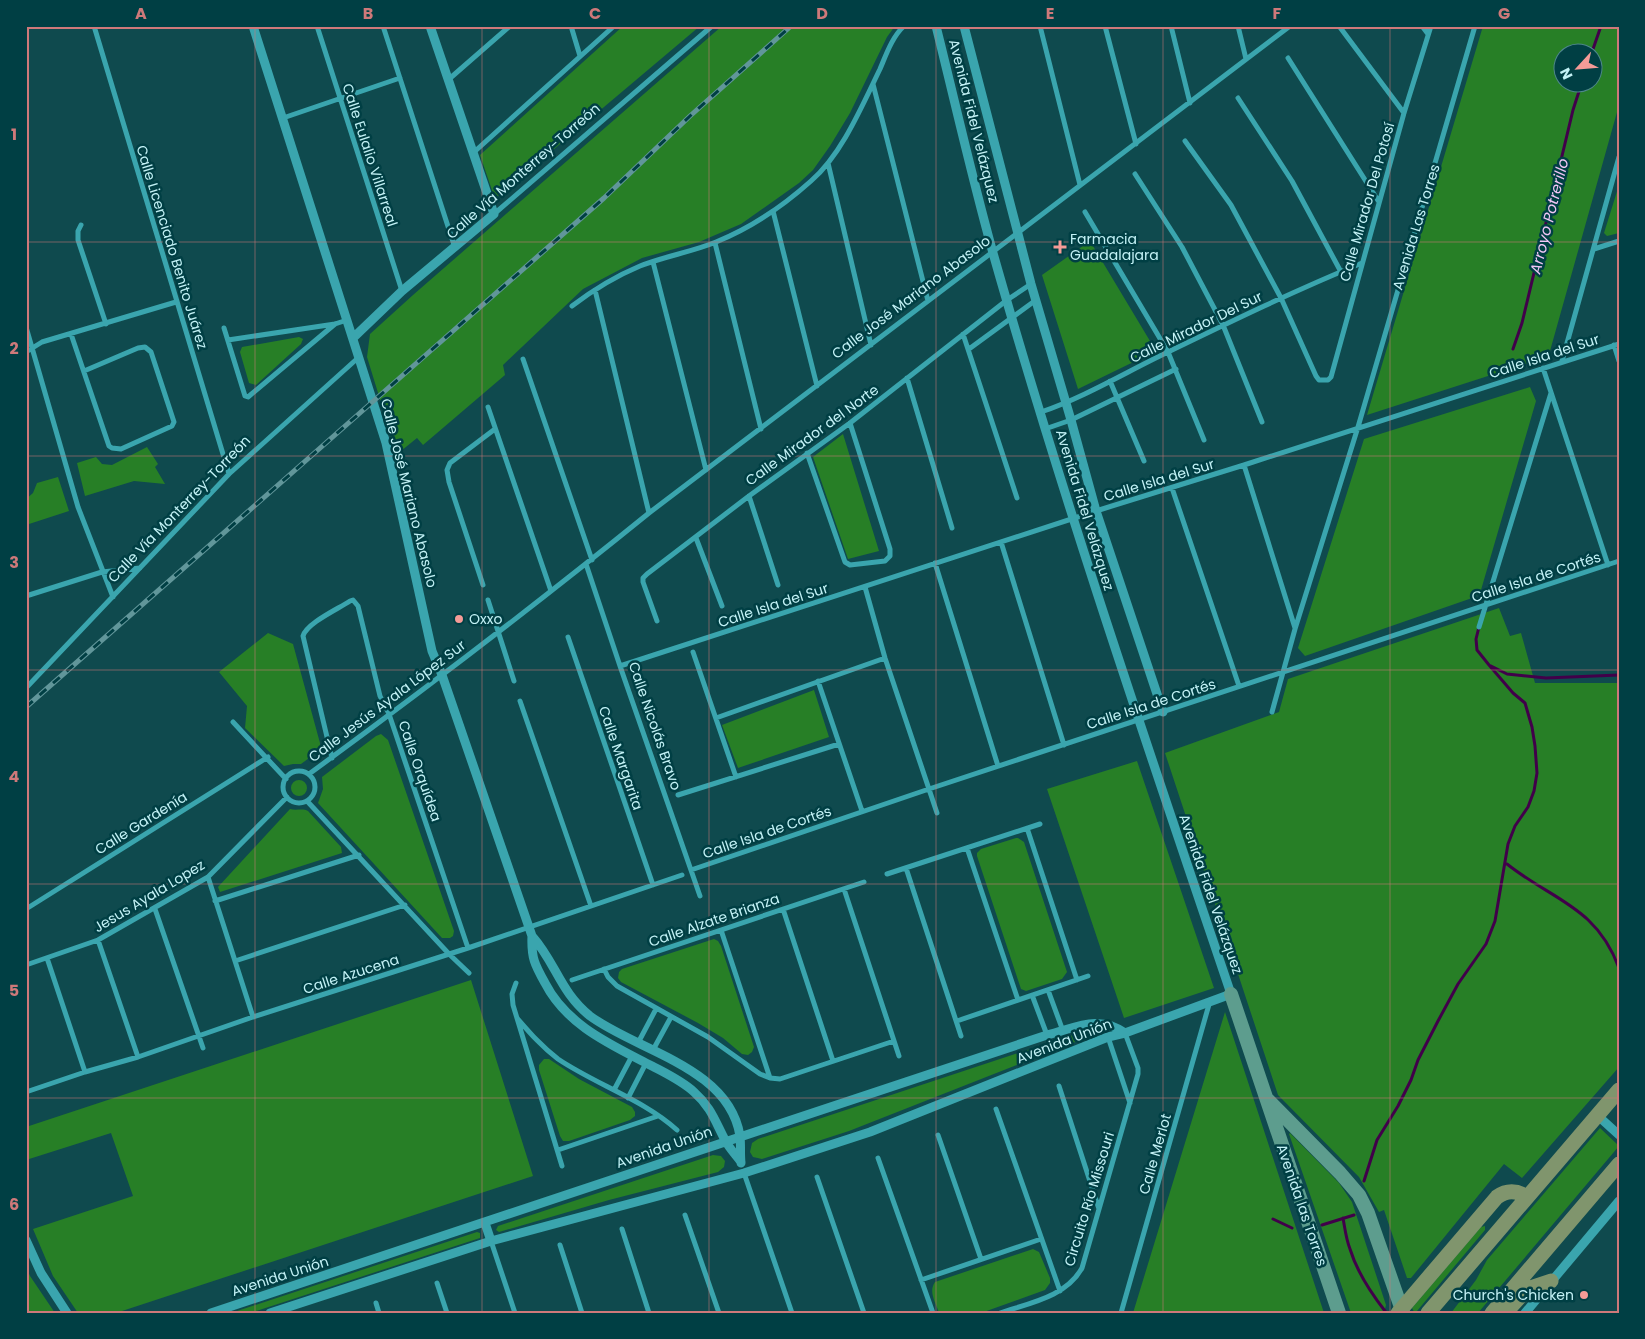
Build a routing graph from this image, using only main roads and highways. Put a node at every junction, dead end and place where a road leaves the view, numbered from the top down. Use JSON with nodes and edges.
{"nodes":[{"id":1,"x":1231,"y":994,"type":"road end"},
{"id":2,"x":1616,"y":1097,"type":"edge"},
{"id":3,"x":1266,"y":1098,"type":"junction"},
{"id":4,"x":1619,"y":1164,"type":"edge"},
{"id":5,"x":1527,"y":1197,"type":"junction"},
{"id":6,"x":1483,"y":1248,"type":"junction"},
{"id":7,"x":1551,"y":1282,"type":"road end"},
{"id":8,"x":1401,"y":1312,"type":"edge"},
{"id":9,"x":1339,"y":1313,"type":"edge"},
{"id":10,"x":1428,"y":1313,"type":"edge"},
{"id":11,"x":1444,"y":1313,"type":"edge"},
{"id":12,"x":1492,"y":1313,"type":"edge"},
{"id":13,"x":1500,"y":1313,"type":"edge"}],
"edges":[{"from":1,"to":3,"type":"main road","name":"Avenida las Torres"},
{"from":2,"to":5,"type":"main road"},
{"from":3,"to":8,"type":"main road","name":"Avenida las Torres"},
{"from":3,"to":9,"type":"main road","name":"Avenida las Torres"},
{"from":4,"to":12,"type":"main road"},
{"from":5,"to":6,"type":"main road"},
{"from":5,"to":8,"type":"main road"},
{"from":6,"to":10,"type":"main road"},
{"from":6,"to":11,"type":"main road"},
{"from":7,"to":13,"type":"main road"}]}
